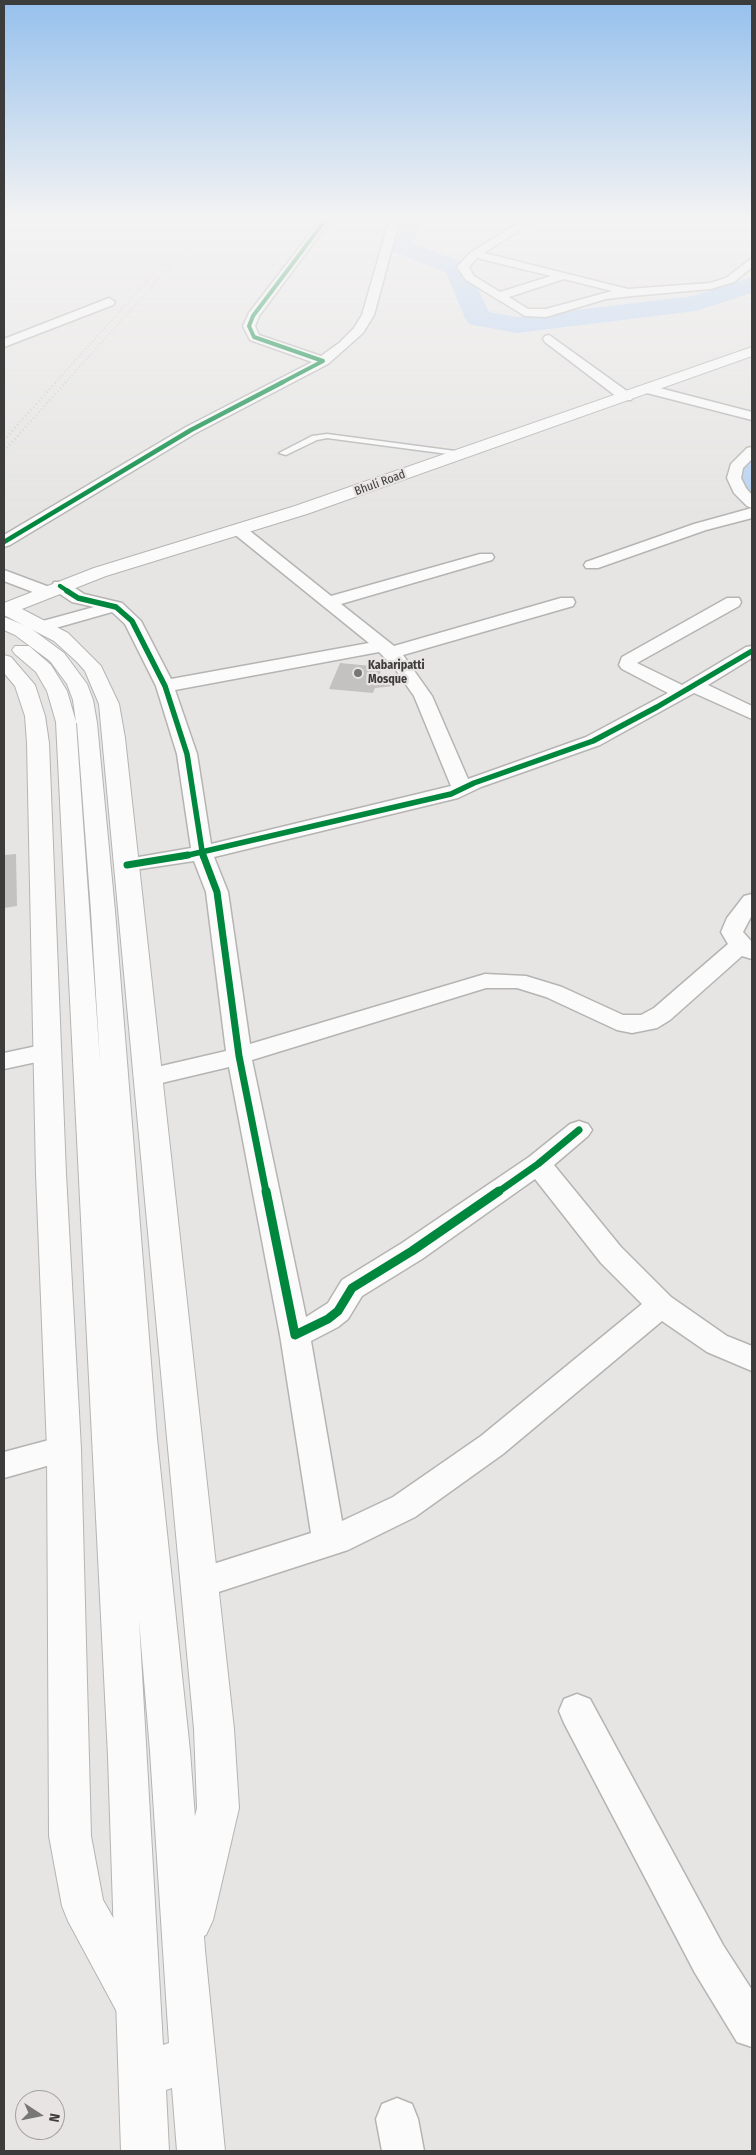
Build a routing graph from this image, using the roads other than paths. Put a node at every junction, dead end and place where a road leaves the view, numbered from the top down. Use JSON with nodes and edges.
{"nodes":[{"id":1,"x":67,"y":319,"type":"edge"},
{"id":2,"x":252,"y":319,"type":"edge"},
{"id":3,"x":364,"y":319,"type":"edge"},
{"id":4,"x":549,"y":339,"type":"dead end"},
{"id":5,"x":4,"y":343,"type":"edge"},
{"id":6,"x":752,"y":351,"type":"edge"},
{"id":7,"x":323,"y":361,"type":"junction"},
{"id":8,"x":648,"y":389,"type":"junction"},
{"id":9,"x":626,"y":397,"type":"junction"},
{"id":10,"x":752,"y":416,"type":"edge"},
{"id":11,"x":752,"y":451,"type":"edge"},
{"id":12,"x":283,"y":453,"type":"dead end"},
{"id":13,"x":463,"y":454,"type":"junction"},
{"id":14,"x":752,"y":503,"type":"edge"},
{"id":15,"x":752,"y":513,"type":"edge"},
{"id":16,"x":239,"y":530,"type":"junction"},
{"id":17,"x":4,"y":542,"type":"edge"},
{"id":18,"x":486,"y":557,"type":"dead end"},
{"id":19,"x":592,"y":565,"type":"dead end"},
{"id":20,"x":4,"y":575,"type":"edge"},
{"id":21,"x":53,"y":589,"type":"junction"},
{"id":22,"x":328,"y":602,"type":"junction"},
{"id":23,"x":567,"y":602,"type":"dead end"},
{"id":24,"x":733,"y":602,"type":"dead end"},
{"id":25,"x":113,"y":606,"type":"junction"},
{"id":26,"x":4,"y":611,"type":"edge"},
{"id":27,"x":45,"y":626,"type":"junction"},
{"id":28,"x":4,"y":638,"type":"edge"},
{"id":29,"x":387,"y":650,"type":"junction"},
{"id":30,"x":752,"y":651,"type":"edge"},
{"id":31,"x":4,"y":661,"type":"edge"},
{"id":32,"x":165,"y":686,"type":"junction"},
{"id":33,"x":687,"y":689,"type":"junction"},
{"id":34,"x":752,"y":713,"type":"edge"},
{"id":35,"x":462,"y":789,"type":"junction"},
{"id":36,"x":202,"y":854,"type":"junction"},
{"id":37,"x":127,"y":865,"type":"junction"},
{"id":38,"x":752,"y":901,"type":"edge"},
{"id":39,"x":746,"y":948,"type":"edge"},
{"id":40,"x":46,"y":1052,"type":"junction"},
{"id":41,"x":239,"y":1056,"type":"junction"},
{"id":42,"x":4,"y":1061,"type":"edge"},
{"id":43,"x":149,"y":1077,"type":"junction"},
{"id":44,"x":579,"y":1130,"type":"dead end"},
{"id":45,"x":538,"y":1164,"type":"junction"},
{"id":46,"x":661,"y":1304,"type":"junction"},
{"id":47,"x":295,"y":1335,"type":"junction"},
{"id":48,"x":752,"y":1359,"type":"edge"},
{"id":49,"x":64,"y":1449,"type":"junction"},
{"id":50,"x":4,"y":1465,"type":"edge"},
{"id":51,"x":329,"y":1542,"type":"junction"},
{"id":52,"x":200,"y":1583,"type":"junction"},
{"id":53,"x":577,"y":1711,"type":"dead end"},
{"id":54,"x":183,"y":1950,"type":"junction"},
{"id":55,"x":140,"y":2008,"type":"junction"},
{"id":56,"x":752,"y":2027,"type":"edge"},
{"id":57,"x":192,"y":2060,"type":"junction"},
{"id":58,"x":142,"y":2073,"type":"junction"},
{"id":59,"x":145,"y":2151,"type":"edge"},
{"id":60,"x":201,"y":2151,"type":"edge"}],
"edges":[{"from":1,"to":5,"type":"street"},
{"from":2,"to":7,"type":"street"},
{"from":3,"to":7,"type":"street"},
{"from":4,"to":9,"type":"street"},
{"from":6,"to":8,"type":"main road","name":"Bhuli Road"},
{"from":7,"to":17,"type":"street"},
{"from":8,"to":9,"type":"main road","name":"Bhuli Road"},
{"from":8,"to":10,"type":"street"},
{"from":9,"to":13,"type":"main road","name":"Bhuli Road"},
{"from":11,"to":14,"type":"street"},
{"from":12,"to":13,"type":"lane"},
{"from":13,"to":16,"type":"main road","name":"Bhuli Road"},
{"from":15,"to":19,"type":"street"},
{"from":16,"to":21,"type":"main road","name":"Bhuli Road"},
{"from":16,"to":22,"type":"street"},
{"from":18,"to":22,"type":"street"},
{"from":20,"to":21,"type":"street"},
{"from":21,"to":25,"type":"street"},
{"from":21,"to":26,"type":"main road","name":"Bhuli Road"},
{"from":22,"to":29,"type":"street"},
{"from":23,"to":29,"type":"street"},
{"from":24,"to":33,"type":"street"},
{"from":25,"to":27,"type":"street"},
{"from":25,"to":32,"type":"street"},
{"from":26,"to":27,"type":"main road"},
{"from":26,"to":54,"type":"main road"},
{"from":27,"to":37,"type":"main road"},
{"from":28,"to":55,"type":"main road"},
{"from":29,"to":32,"type":"street"},
{"from":29,"to":35,"type":"street"},
{"from":30,"to":33,"type":"street"},
{"from":31,"to":40,"type":"main road"},
{"from":32,"to":36,"type":"street"},
{"from":33,"to":34,"type":"street"},
{"from":33,"to":35,"type":"street"},
{"from":35,"to":36,"type":"street"},
{"from":36,"to":37,"type":"street"},
{"from":36,"to":41,"type":"street"},
{"from":37,"to":43,"type":"main road"},
{"from":38,"to":39,"type":"street"},
{"from":39,"to":41,"type":"street"},
{"from":40,"to":42,"type":"street"},
{"from":40,"to":49,"type":"main road"},
{"from":41,"to":43,"type":"street"},
{"from":41,"to":47,"type":"street"},
{"from":43,"to":52,"type":"main road"},
{"from":44,"to":45,"type":"street"},
{"from":45,"to":46,"type":"street"},
{"from":45,"to":47,"type":"street"},
{"from":46,"to":48,"type":"street"},
{"from":46,"to":51,"type":"street"},
{"from":47,"to":51,"type":"street"},
{"from":49,"to":50,"type":"street"},
{"from":49,"to":55,"type":"main road"},
{"from":51,"to":52,"type":"street"},
{"from":52,"to":54,"type":"main road"},
{"from":53,"to":56,"type":"street"},
{"from":54,"to":57,"type":"main road"},
{"from":55,"to":58,"type":"main road"},
{"from":57,"to":58,"type":"main road"},
{"from":57,"to":60,"type":"main road"},
{"from":58,"to":59,"type":"main road"}]}
